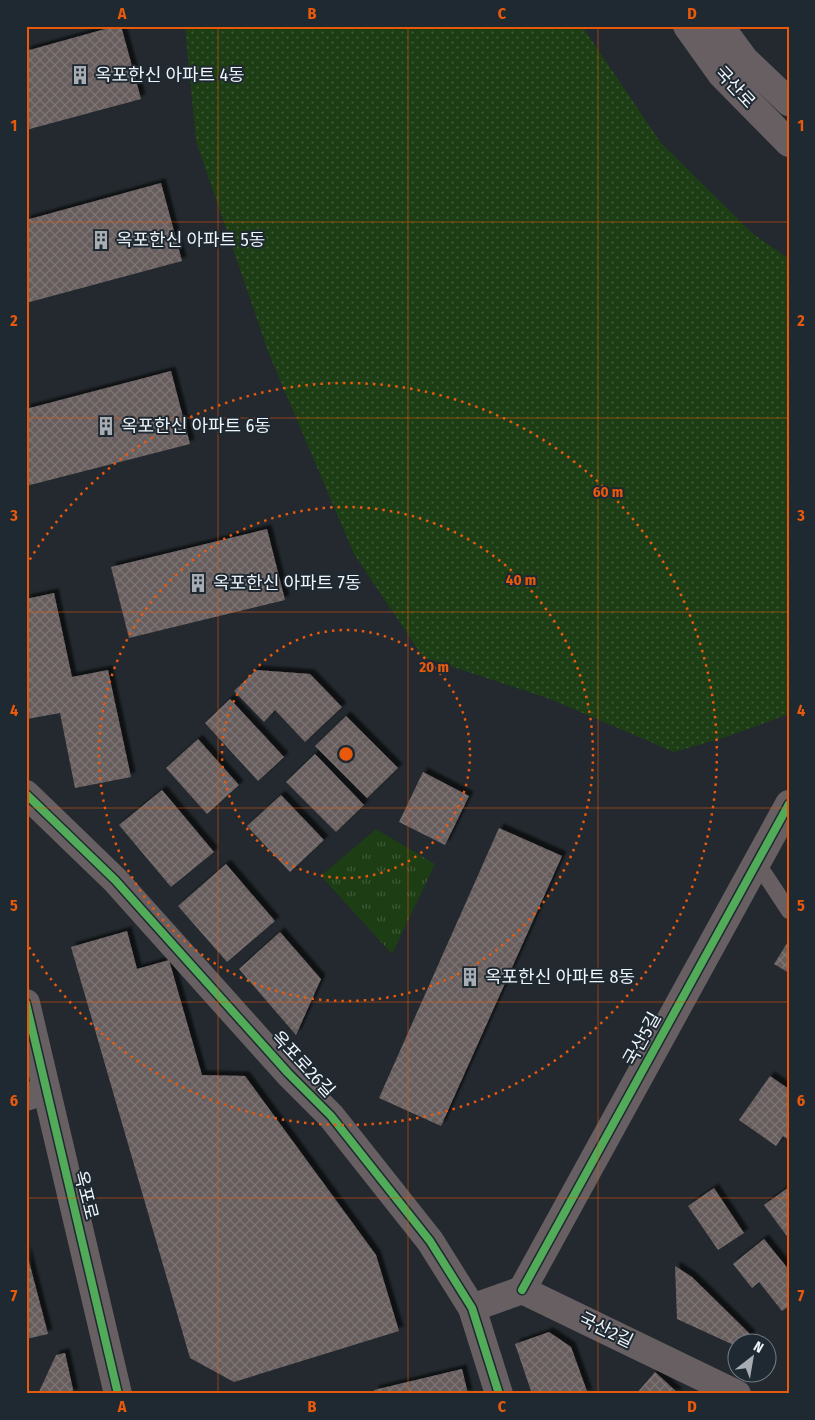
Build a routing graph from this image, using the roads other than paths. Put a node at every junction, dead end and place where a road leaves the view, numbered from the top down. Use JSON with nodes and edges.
{"nodes":[{"id":1,"x":687,"y":26,"type":"edge"},
{"id":2,"x":720,"y":26,"type":"edge"},
{"id":3,"x":789,"y":102,"type":"edge"},
{"id":4,"x":789,"y":143,"type":"edge"},
{"id":5,"x":26,"y":794,"type":"edge"},
{"id":6,"x":789,"y":804,"type":"edge"},
{"id":7,"x":756,"y":861,"type":"junction"},
{"id":8,"x":789,"y":911,"type":"edge"},
{"id":9,"x":26,"y":1003,"type":"edge"},
{"id":10,"x":36,"y":1094,"type":"edge"},
{"id":11,"x":522,"y":1290,"type":"junction"},
{"id":12,"x":472,"y":1308,"type":"junction"},
{"id":13,"x":118,"y":1394,"type":"edge"},
{"id":14,"x":500,"y":1394,"type":"edge"},
{"id":15,"x":737,"y":1394,"type":"edge"}],
"edges":[{"from":1,"to":4,"type":"street","name":"국산로"},
{"from":2,"to":3,"type":"street","name":"국산로"},
{"from":5,"to":12,"type":"street","name":"옥포로26길"},
{"from":6,"to":7,"type":"street","name":"국산5길"},
{"from":7,"to":8,"type":"lane"},
{"from":7,"to":11,"type":"street","name":"국산5길"},
{"from":9,"to":10,"type":"street","name":"옥포로"},
{"from":10,"to":13,"type":"street","name":"옥포로"},
{"from":11,"to":12,"type":"street"},
{"from":11,"to":15,"type":"street","name":"국산2길"},
{"from":12,"to":14,"type":"street","name":"옥포로26길"}]}
